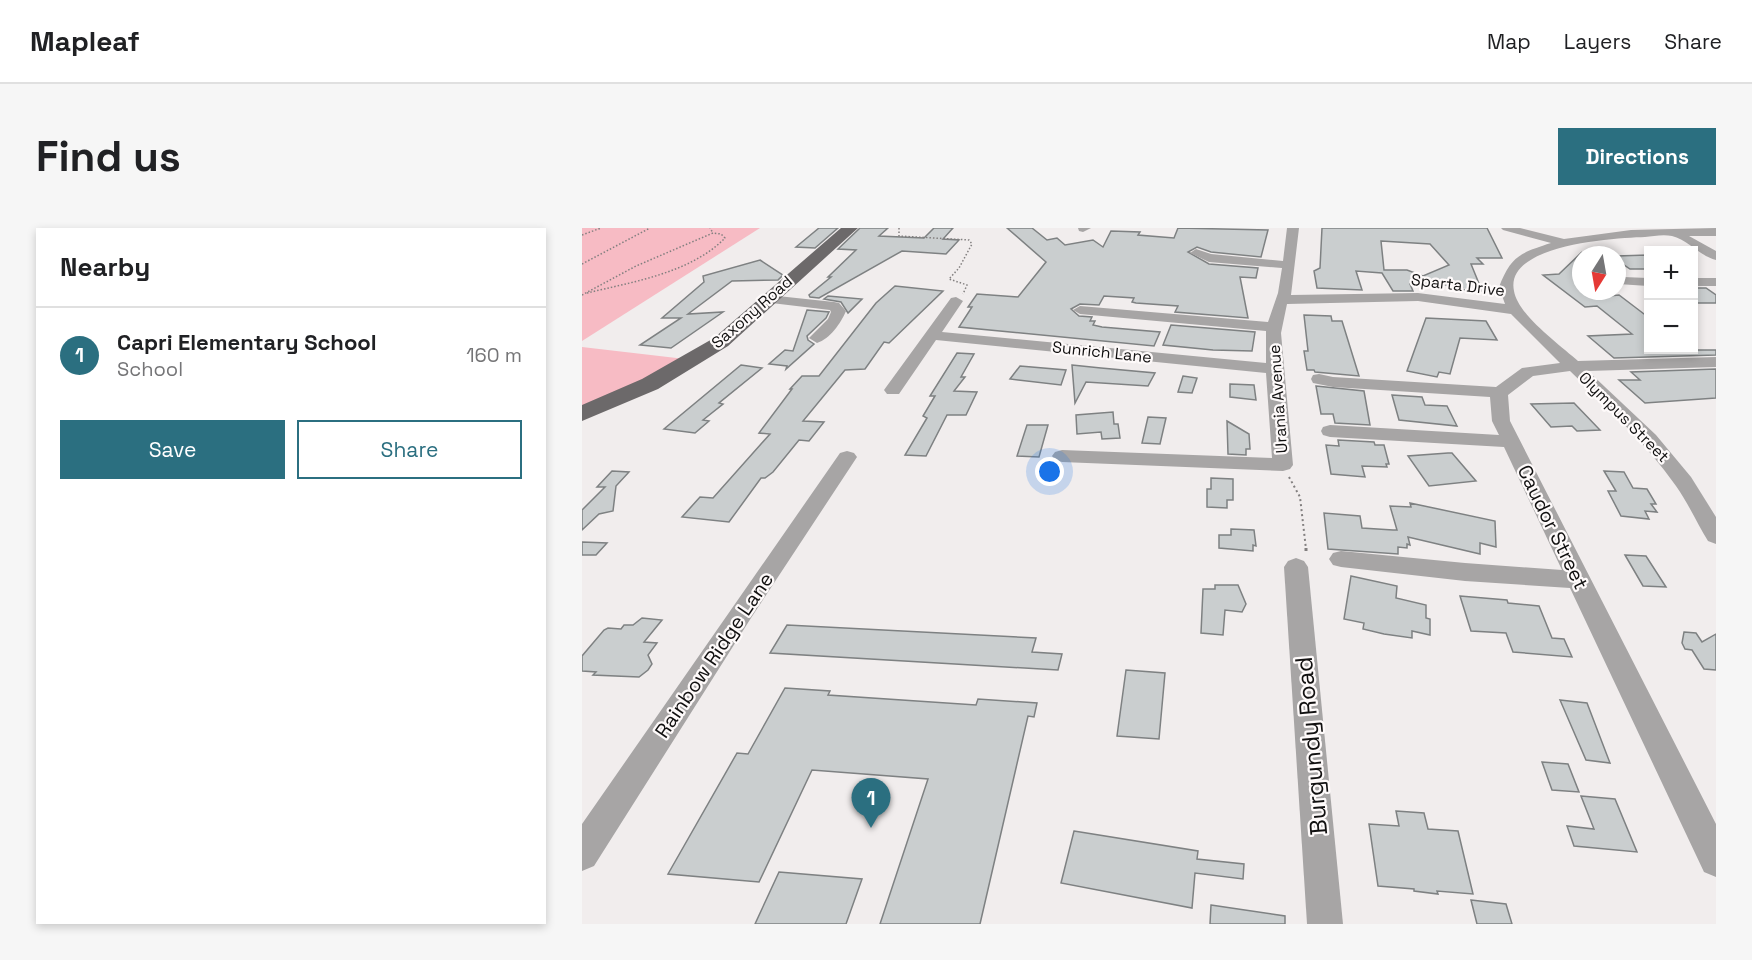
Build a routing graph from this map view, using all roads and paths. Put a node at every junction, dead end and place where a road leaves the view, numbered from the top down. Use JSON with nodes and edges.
{"nodes":[{"id":1,"x":602,"y":228,"type":"edge"},
{"id":2,"x":650,"y":228,"type":"edge"},
{"id":3,"x":710,"y":228,"type":"edge"},
{"id":4,"x":850,"y":228,"type":"edge"},
{"id":5,"x":899,"y":228,"type":"edge"},
{"id":6,"x":1293,"y":228,"type":"edge"},
{"id":7,"x":1507,"y":228,"type":"edge"},
{"id":8,"x":1695,"y":230,"type":"edge"},
{"id":9,"x":1674,"y":232,"type":"junction"},
{"id":10,"x":1716,"y":232,"type":"edge"},
{"id":11,"x":713,"y":233,"type":"junction"},
{"id":12,"x":582,"y":235,"type":"edge"},
{"id":13,"x":1560,"y":242,"type":"junction"},
{"id":14,"x":1196,"y":253,"type":"dead end"},
{"id":15,"x":1716,"y":256,"type":"edge"},
{"id":16,"x":582,"y":264,"type":"edge"},
{"id":17,"x":1288,"y":265,"type":"junction"},
{"id":18,"x":1626,"y":280,"type":"edge"},
{"id":19,"x":1644,"y":282,"type":"edge"},
{"id":20,"x":1698,"y":282,"type":"edge"},
{"id":21,"x":1716,"y":282,"type":"edge"},
{"id":22,"x":587,"y":293,"type":"junction"},
{"id":23,"x":582,"y":295,"type":"edge"},
{"id":24,"x":768,"y":299,"type":"junction"},
{"id":25,"x":1281,"y":300,"type":"junction"},
{"id":26,"x":956,"y":301,"type":"joint"},
{"id":27,"x":1080,"y":310,"type":"dead end"},
{"id":28,"x":1516,"y":310,"type":"junction"},
{"id":29,"x":1274,"y":327,"type":"junction"},
{"id":30,"x":930,"y":335,"type":"junction"},
{"id":31,"x":817,"y":338,"type":"dead end"},
{"id":32,"x":1716,"y":362,"type":"edge"},
{"id":33,"x":1573,"y":366,"type":"junction"},
{"id":34,"x":1274,"y":369,"type":"junction"},
{"id":35,"x":1319,"y":379,"type":"dead end"},
{"id":36,"x":893,"y":390,"type":"dead end"},
{"id":37,"x":1499,"y":393,"type":"junction"},
{"id":38,"x":582,"y":414,"type":"edge"},
{"id":39,"x":1330,"y":431,"type":"dead end"},
{"id":40,"x":1512,"y":442,"type":"junction"},
{"id":41,"x":1062,"y":456,"type":"dead end"},
{"id":42,"x":847,"y":457,"type":"dead end"},
{"id":43,"x":1283,"y":465,"type":"junction"},
{"id":44,"x":1716,"y":536,"type":"edge"},
{"id":45,"x":1341,"y":559,"type":"dead end"},
{"id":46,"x":1296,"y":567,"type":"joint"},
{"id":47,"x":1579,"y":580,"type":"junction"},
{"id":48,"x":582,"y":854,"type":"edge"},
{"id":49,"x":1716,"y":860,"type":"edge"},
{"id":50,"x":1325,"y":924,"type":"edge"}],
"edges":[{"from":1,"to":12,"type":"path"},
{"from":2,"to":16,"type":"path"},
{"from":3,"to":11,"type":"path"},
{"from":4,"to":24,"type":"main road","name":"Saxony Road"},
{"from":5,"to":26,"type":"path"},
{"from":6,"to":17,"type":"street","name":"Urania Avenue"},
{"from":7,"to":13,"type":"street"},
{"from":8,"to":9,"type":"street","name":"Sparta Drive"},
{"from":8,"to":10,"type":"street","name":"Sparta Drive"},
{"from":9,"to":13,"type":"street","name":"Sparta Drive"},
{"from":9,"to":15,"type":"street"},
{"from":11,"to":22,"type":"path"},
{"from":11,"to":22,"type":"path"},
{"from":13,"to":28,"type":"street","name":"Sparta Drive"},
{"from":14,"to":17,"type":"street"},
{"from":17,"to":25,"type":"street","name":"Urania Avenue"},
{"from":18,"to":19,"type":"street"},
{"from":20,"to":21,"type":"street"},
{"from":22,"to":23,"type":"path"},
{"from":24,"to":31,"type":"street"},
{"from":24,"to":38,"type":"main road","name":"Saxony Road"},
{"from":25,"to":28,"type":"street","name":"Sparta Drive"},
{"from":25,"to":29,"type":"street","name":"Urania Avenue"},
{"from":26,"to":30,"type":"street"},
{"from":27,"to":29,"type":"street"},
{"from":28,"to":33,"type":"street","name":"Olympus Street"},
{"from":29,"to":34,"type":"street","name":"Urania Avenue"},
{"from":30,"to":34,"type":"street","name":"Sunrich Lane"},
{"from":30,"to":36,"type":"street"},
{"from":32,"to":33,"type":"street"},
{"from":33,"to":37,"type":"street"},
{"from":33,"to":44,"type":"street","name":"Olympus Street"},
{"from":34,"to":43,"type":"street","name":"Urania Avenue"},
{"from":35,"to":37,"type":"street"},
{"from":37,"to":40,"type":"street","name":"Caudor Street"},
{"from":39,"to":40,"type":"street"},
{"from":40,"to":47,"type":"street","name":"Caudor Street"},
{"from":41,"to":43,"type":"street"},
{"from":42,"to":48,"type":"street","name":"Rainbow Ridge Lane"},
{"from":43,"to":46,"type":"path"},
{"from":45,"to":47,"type":"street"},
{"from":46,"to":50,"type":"street","name":"Burgundy Road"},
{"from":47,"to":49,"type":"street","name":"Caudor Street"}]}
